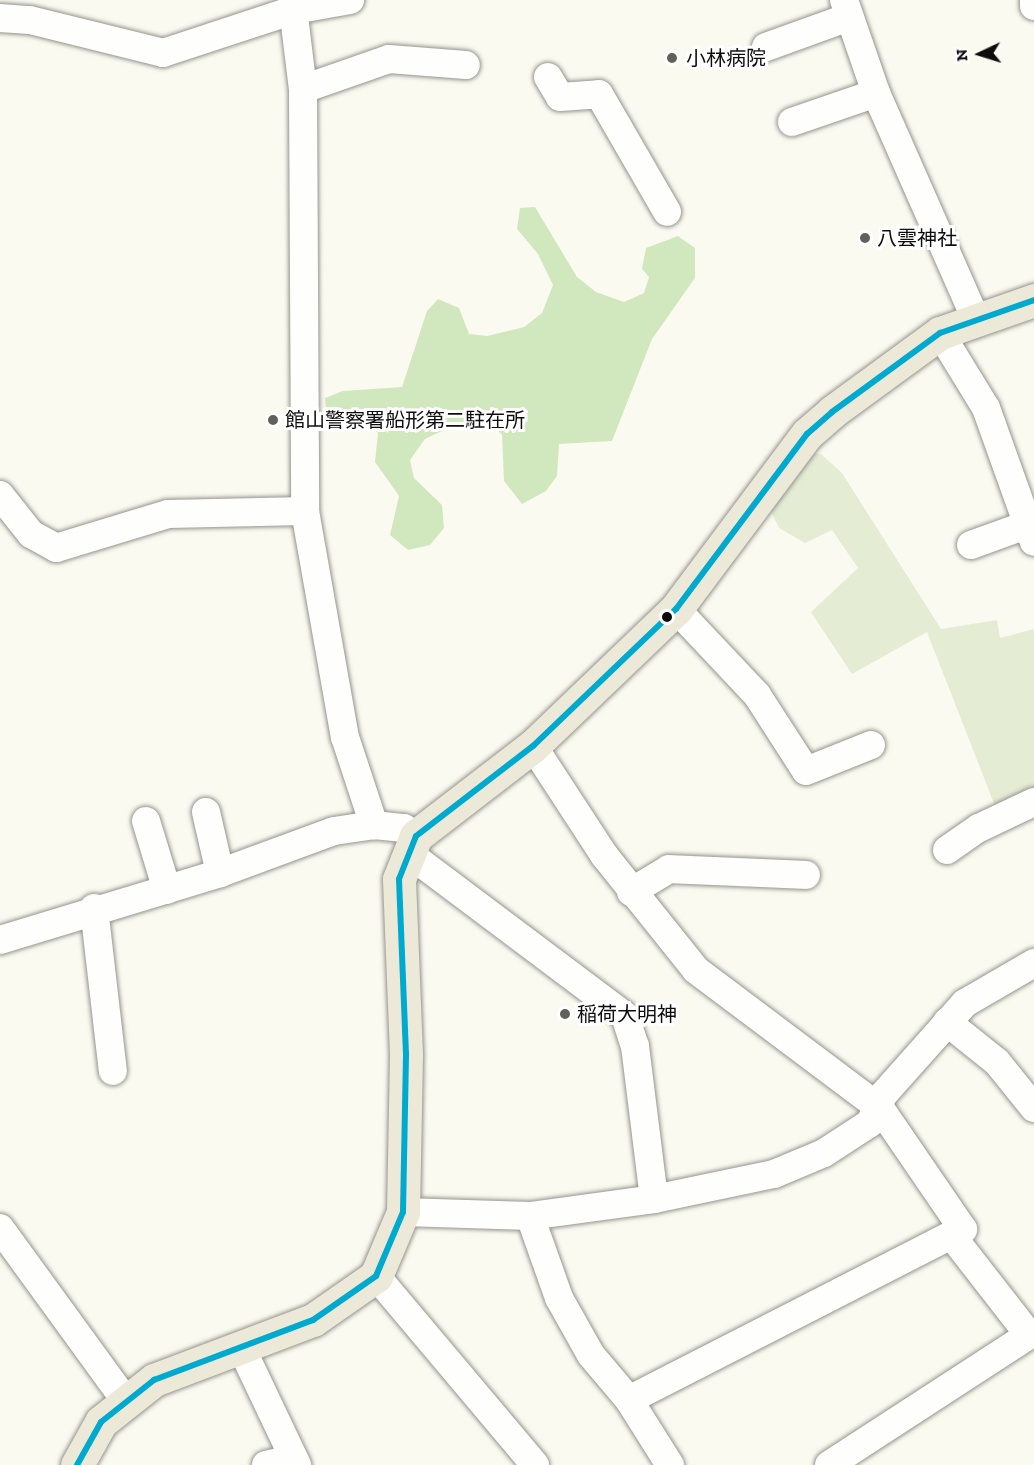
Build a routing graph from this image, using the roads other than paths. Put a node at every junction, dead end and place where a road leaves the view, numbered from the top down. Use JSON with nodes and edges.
{"nodes":[{"id":1,"x":350,"y":0,"type":"edge"},
{"id":2,"x":1034,"y":0,"type":"edge"},
{"id":3,"x":293,"y":5,"type":"edge"},
{"id":4,"x":1034,"y":6,"type":"edge"},
{"id":5,"x":847,"y":9,"type":"edge"},
{"id":6,"x":0,"y":18,"type":"edge"},
{"id":7,"x":766,"y":47,"type":"dead end"},
{"id":8,"x":466,"y":65,"type":"dead end"},
{"id":9,"x":548,"y":77,"type":"dead end"},
{"id":10,"x":303,"y":89,"type":"junction"},
{"id":11,"x":876,"y":93,"type":"junction"},
{"id":12,"x":792,"y":122,"type":"dead end"},
{"id":13,"x":667,"y":212,"type":"dead end"},
{"id":14,"x":1034,"y":300,"type":"edge"},
{"id":15,"x":975,"y":316,"type":"junction"},
{"id":16,"x":940,"y":333,"type":"junction"},
{"id":17,"x":0,"y":495,"type":"edge"},
{"id":18,"x":305,"y":511,"type":"junction"},
{"id":19,"x":1032,"y":533,"type":"edge"},
{"id":20,"x":972,"y":545,"type":"dead end"},
{"id":21,"x":676,"y":609,"type":"junction"},
{"id":22,"x":871,"y":745,"type":"dead end"},
{"id":23,"x":533,"y":746,"type":"junction"},
{"id":24,"x":1034,"y":802,"type":"edge"},
{"id":25,"x":206,"y":812,"type":"dead end"},
{"id":26,"x":146,"y":821,"type":"dead end"},
{"id":27,"x":374,"y":825,"type":"junction"},
{"id":28,"x":412,"y":844,"type":"junction"},
{"id":29,"x":947,"y":850,"type":"dead end"},
{"id":30,"x":220,"y":873,"type":"junction"},
{"id":31,"x":806,"y":875,"type":"dead end"},
{"id":32,"x":167,"y":890,"type":"junction"},
{"id":33,"x":631,"y":892,"type":"junction"},
{"id":34,"x":94,"y":908,"type":"junction"},
{"id":35,"x":0,"y":940,"type":"edge"},
{"id":36,"x":1034,"y":963,"type":"edge"},
{"id":37,"x":947,"y":1022,"type":"junction"},
{"id":38,"x":113,"y":1071,"type":"dead end"},
{"id":39,"x":1033,"y":1103,"type":"edge"},
{"id":40,"x":880,"y":1108,"type":"junction"},
{"id":41,"x":654,"y":1199,"type":"junction"},
{"id":42,"x":403,"y":1212,"type":"junction"},
{"id":43,"x":530,"y":1216,"type":"junction"},
{"id":44,"x":0,"y":1228,"type":"edge"},
{"id":45,"x":952,"y":1236,"type":"junction"},
{"id":46,"x":376,"y":1276,"type":"junction"},
{"id":47,"x":1032,"y":1334,"type":"edge"},
{"id":48,"x":241,"y":1347,"type":"junction"},
{"id":49,"x":125,"y":1400,"type":"junction"},
{"id":50,"x":630,"y":1400,"type":"junction"},
{"id":51,"x":285,"y":1463,"type":"edge"},
{"id":52,"x":77,"y":1465,"type":"edge"},
{"id":53,"x":535,"y":1465,"type":"edge"},
{"id":54,"x":670,"y":1465,"type":"edge"},
{"id":55,"x":829,"y":1465,"type":"edge"}],
"edges":[{"from":1,"to":3,"type":"street"},
{"from":2,"to":4,"type":"street"},
{"from":3,"to":6,"type":"street"},
{"from":3,"to":10,"type":"street"},
{"from":5,"to":7,"type":"street"},
{"from":5,"to":11,"type":"street"},
{"from":8,"to":10,"type":"street"},
{"from":9,"to":13,"type":"street"},
{"from":10,"to":18,"type":"street"},
{"from":11,"to":12,"type":"street"},
{"from":11,"to":15,"type":"street"},
{"from":14,"to":15,"type":"main road"},
{"from":15,"to":16,"type":"main road"},
{"from":16,"to":19,"type":"street"},
{"from":16,"to":21,"type":"main road"},
{"from":17,"to":18,"type":"street"},
{"from":18,"to":27,"type":"street"},
{"from":19,"to":20,"type":"street"},
{"from":21,"to":22,"type":"street"},
{"from":21,"to":23,"type":"main road"},
{"from":23,"to":28,"type":"main road"},
{"from":23,"to":33,"type":"street"},
{"from":24,"to":29,"type":"street"},
{"from":25,"to":30,"type":"street"},
{"from":26,"to":32,"type":"street"},
{"from":27,"to":28,"type":"street"},
{"from":27,"to":30,"type":"street"},
{"from":28,"to":41,"type":"street"},
{"from":28,"to":42,"type":"main road"},
{"from":30,"to":32,"type":"street"},
{"from":31,"to":33,"type":"street"},
{"from":32,"to":34,"type":"street"},
{"from":33,"to":40,"type":"street"},
{"from":34,"to":35,"type":"street"},
{"from":34,"to":38,"type":"street"},
{"from":36,"to":37,"type":"street"},
{"from":37,"to":39,"type":"street"},
{"from":37,"to":40,"type":"street"},
{"from":40,"to":41,"type":"street"},
{"from":40,"to":45,"type":"street"},
{"from":41,"to":43,"type":"street"},
{"from":42,"to":43,"type":"street"},
{"from":42,"to":46,"type":"main road"},
{"from":43,"to":50,"type":"street"},
{"from":44,"to":49,"type":"street"},
{"from":45,"to":47,"type":"street"},
{"from":45,"to":50,"type":"street"},
{"from":46,"to":48,"type":"main road"},
{"from":46,"to":53,"type":"street"},
{"from":47,"to":55,"type":"street"},
{"from":48,"to":49,"type":"main road"},
{"from":48,"to":51,"type":"street"},
{"from":49,"to":52,"type":"main road"},
{"from":50,"to":54,"type":"street"}]}
